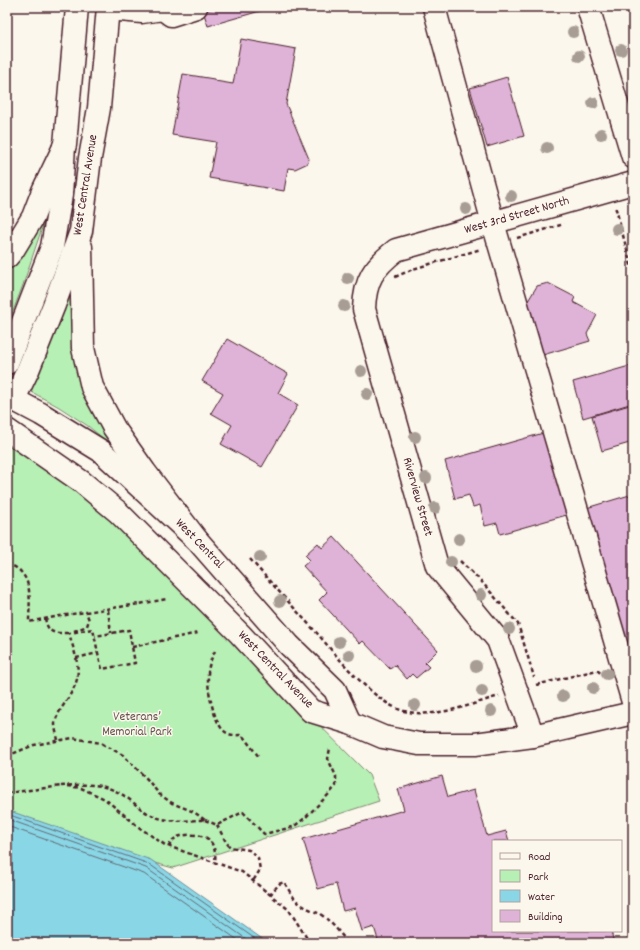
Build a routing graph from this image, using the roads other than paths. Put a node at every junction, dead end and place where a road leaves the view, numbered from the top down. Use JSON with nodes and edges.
{"nodes":[{"id":1,"x":77,"y":7,"type":"edge"},
{"id":2,"x":196,"y":7,"type":"edge"},
{"id":3,"x":434,"y":7,"type":"edge"},
{"id":4,"x":588,"y":7,"type":"edge"},
{"id":5,"x":108,"y":8,"type":"edge"},
{"id":6,"x":164,"y":8,"type":"edge"},
{"id":7,"x":64,"y":145,"type":"junction"},
{"id":8,"x":633,"y":158,"type":"edge"},
{"id":9,"x":633,"y":183,"type":"edge"},
{"id":10,"x":493,"y":223,"type":"junction"},
{"id":11,"x":81,"y":231,"type":"junction"},
{"id":12,"x":401,"y":249,"type":"joint"},
{"id":13,"x":7,"y":257,"type":"edge"},
{"id":14,"x":7,"y":363,"type":"edge"},
{"id":15,"x":9,"y":400,"type":"edge"},
{"id":16,"x":7,"y":430,"type":"edge"},
{"id":17,"x":198,"y":540,"type":"junction"},
{"id":18,"x":630,"y":692,"type":"edge"},
{"id":19,"x":633,"y":713,"type":"edge"},
{"id":20,"x":350,"y":723,"type":"junction"},
{"id":21,"x":533,"y":736,"type":"junction"}],
"edges":[{"from":1,"to":7,"type":"street","name":"West Central Avenue"},
{"from":2,"to":6,"type":"street"},
{"from":3,"to":10,"type":"street"},
{"from":4,"to":8,"type":"street"},
{"from":5,"to":6,"type":"street"},
{"from":5,"to":11,"type":"street","name":"West Central Avenue"},
{"from":7,"to":13,"type":"street","name":"West Central Avenue"},
{"from":7,"to":14,"type":"street","name":"West Central Avenue"},
{"from":9,"to":10,"type":"street","name":"West 3rd Street North"},
{"from":10,"to":12,"type":"street","name":"West 3rd Street North"},
{"from":10,"to":18,"type":"street"},
{"from":11,"to":15,"type":"street","name":"West Central Avenue"},
{"from":11,"to":17,"type":"street"},
{"from":12,"to":21,"type":"street","name":"Riverview Street"},
{"from":15,"to":17,"type":"street","name":"West Central"},
{"from":16,"to":20,"type":"street","name":"West Central Avenue"},
{"from":17,"to":20,"type":"street","name":"West Central"},
{"from":19,"to":21,"type":"street","name":"West Central Avenue"},
{"from":20,"to":21,"type":"street","name":"West Central Avenue"}]}
